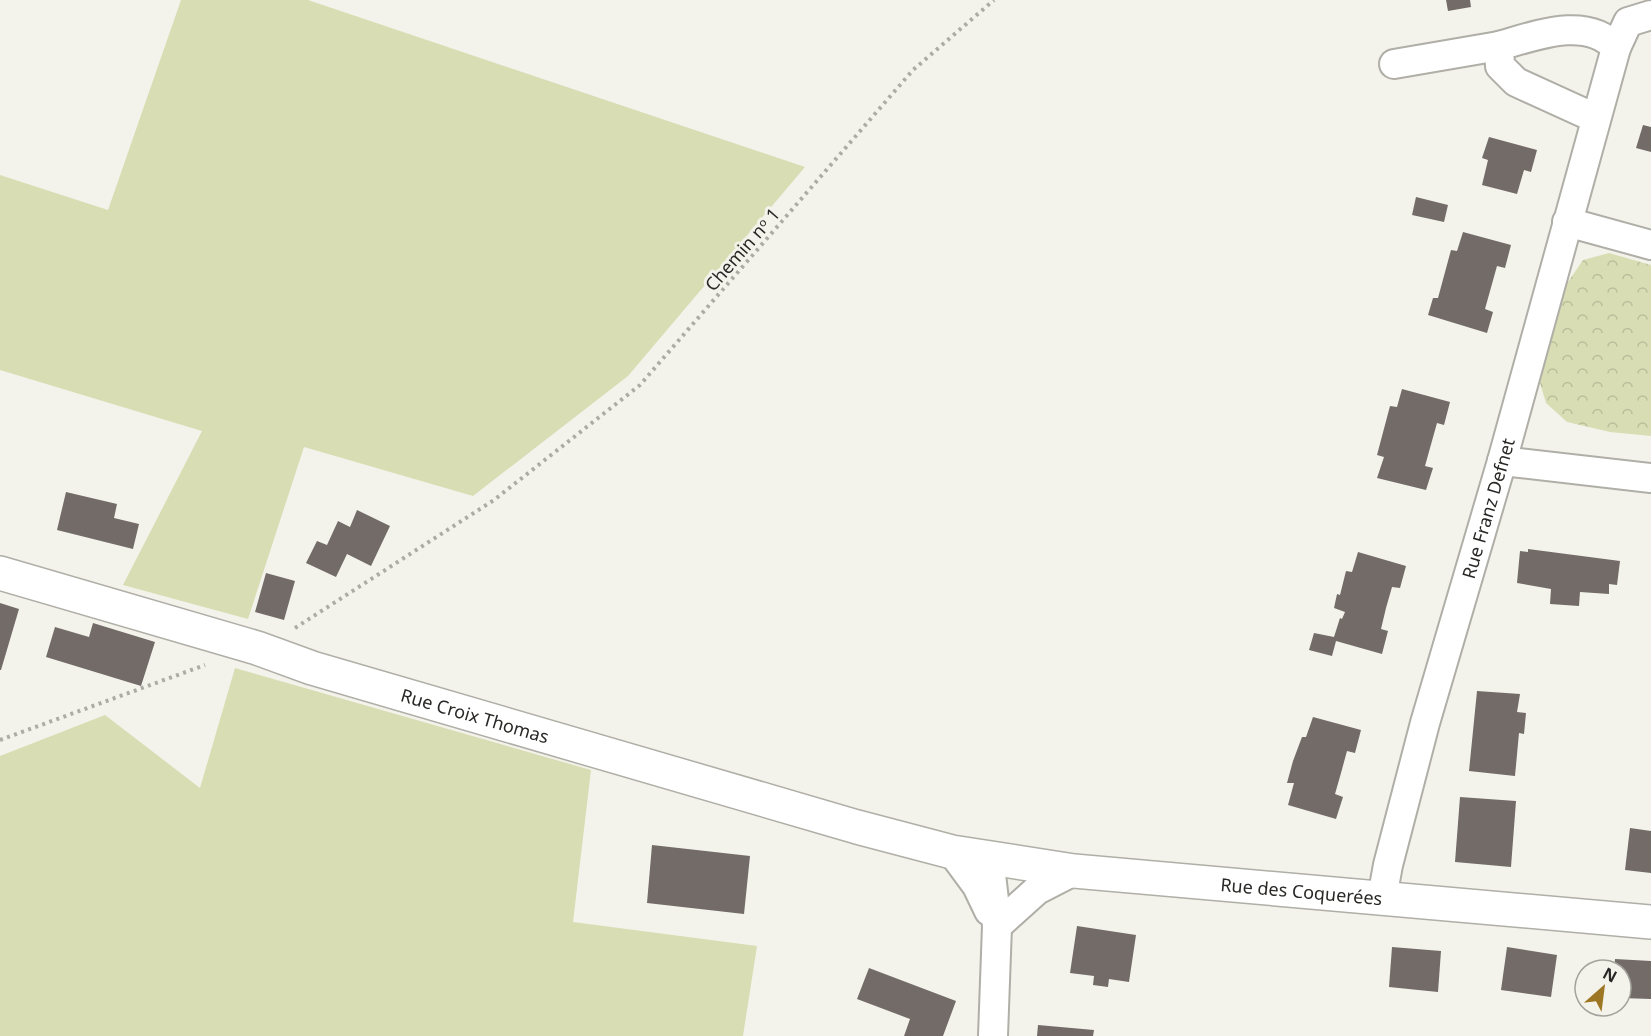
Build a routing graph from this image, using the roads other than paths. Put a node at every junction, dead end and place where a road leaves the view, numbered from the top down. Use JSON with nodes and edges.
{"nodes":[{"id":1,"x":1651,"y":15,"type":"edge"},
{"id":2,"x":1498,"y":46,"type":"junction"},
{"id":3,"x":1616,"y":48,"type":"junction"},
{"id":4,"x":1394,"y":63,"type":"dead end"},
{"id":5,"x":1595,"y":118,"type":"junction"},
{"id":6,"x":1568,"y":222,"type":"junction"},
{"id":7,"x":1651,"y":245,"type":"edge"},
{"id":8,"x":1502,"y":460,"type":"junction"},
{"id":9,"x":1651,"y":478,"type":"edge"},
{"id":10,"x":0,"y":573,"type":"edge"},
{"id":11,"x":952,"y":852,"type":"junction"},
{"id":12,"x":1004,"y":860,"type":"junction"},
{"id":13,"x":1074,"y":871,"type":"junction"},
{"id":14,"x":1382,"y":898,"type":"junction"},
{"id":15,"x":1651,"y":922,"type":"edge"},
{"id":16,"x":997,"y":926,"type":"junction"},
{"id":17,"x":993,"y":1036,"type":"edge"}],
"edges":[{"from":1,"to":3,"type":"street"},
{"from":2,"to":3,"type":"street"},
{"from":2,"to":4,"type":"street"},
{"from":2,"to":5,"type":"street"},
{"from":3,"to":5,"type":"street","name":"Rue Franz Defnet"},
{"from":5,"to":6,"type":"street","name":"Rue Franz Defnet"},
{"from":6,"to":7,"type":"street"},
{"from":6,"to":8,"type":"street","name":"Rue Franz Defnet"},
{"from":8,"to":9,"type":"street"},
{"from":8,"to":14,"type":"street","name":"Rue Franz Defnet"},
{"from":10,"to":11,"type":"street","name":"Rue Croix Thomas"},
{"from":11,"to":12,"type":"street","name":"Rue des Coquerées"},
{"from":11,"to":16,"type":"street"},
{"from":12,"to":13,"type":"street","name":"Rue des Coquerées"},
{"from":12,"to":16,"type":"street"},
{"from":13,"to":14,"type":"street","name":"Rue des Coquerées"},
{"from":13,"to":16,"type":"street"},
{"from":14,"to":15,"type":"street","name":"Rue des Coquerées"},
{"from":16,"to":17,"type":"street"}]}
